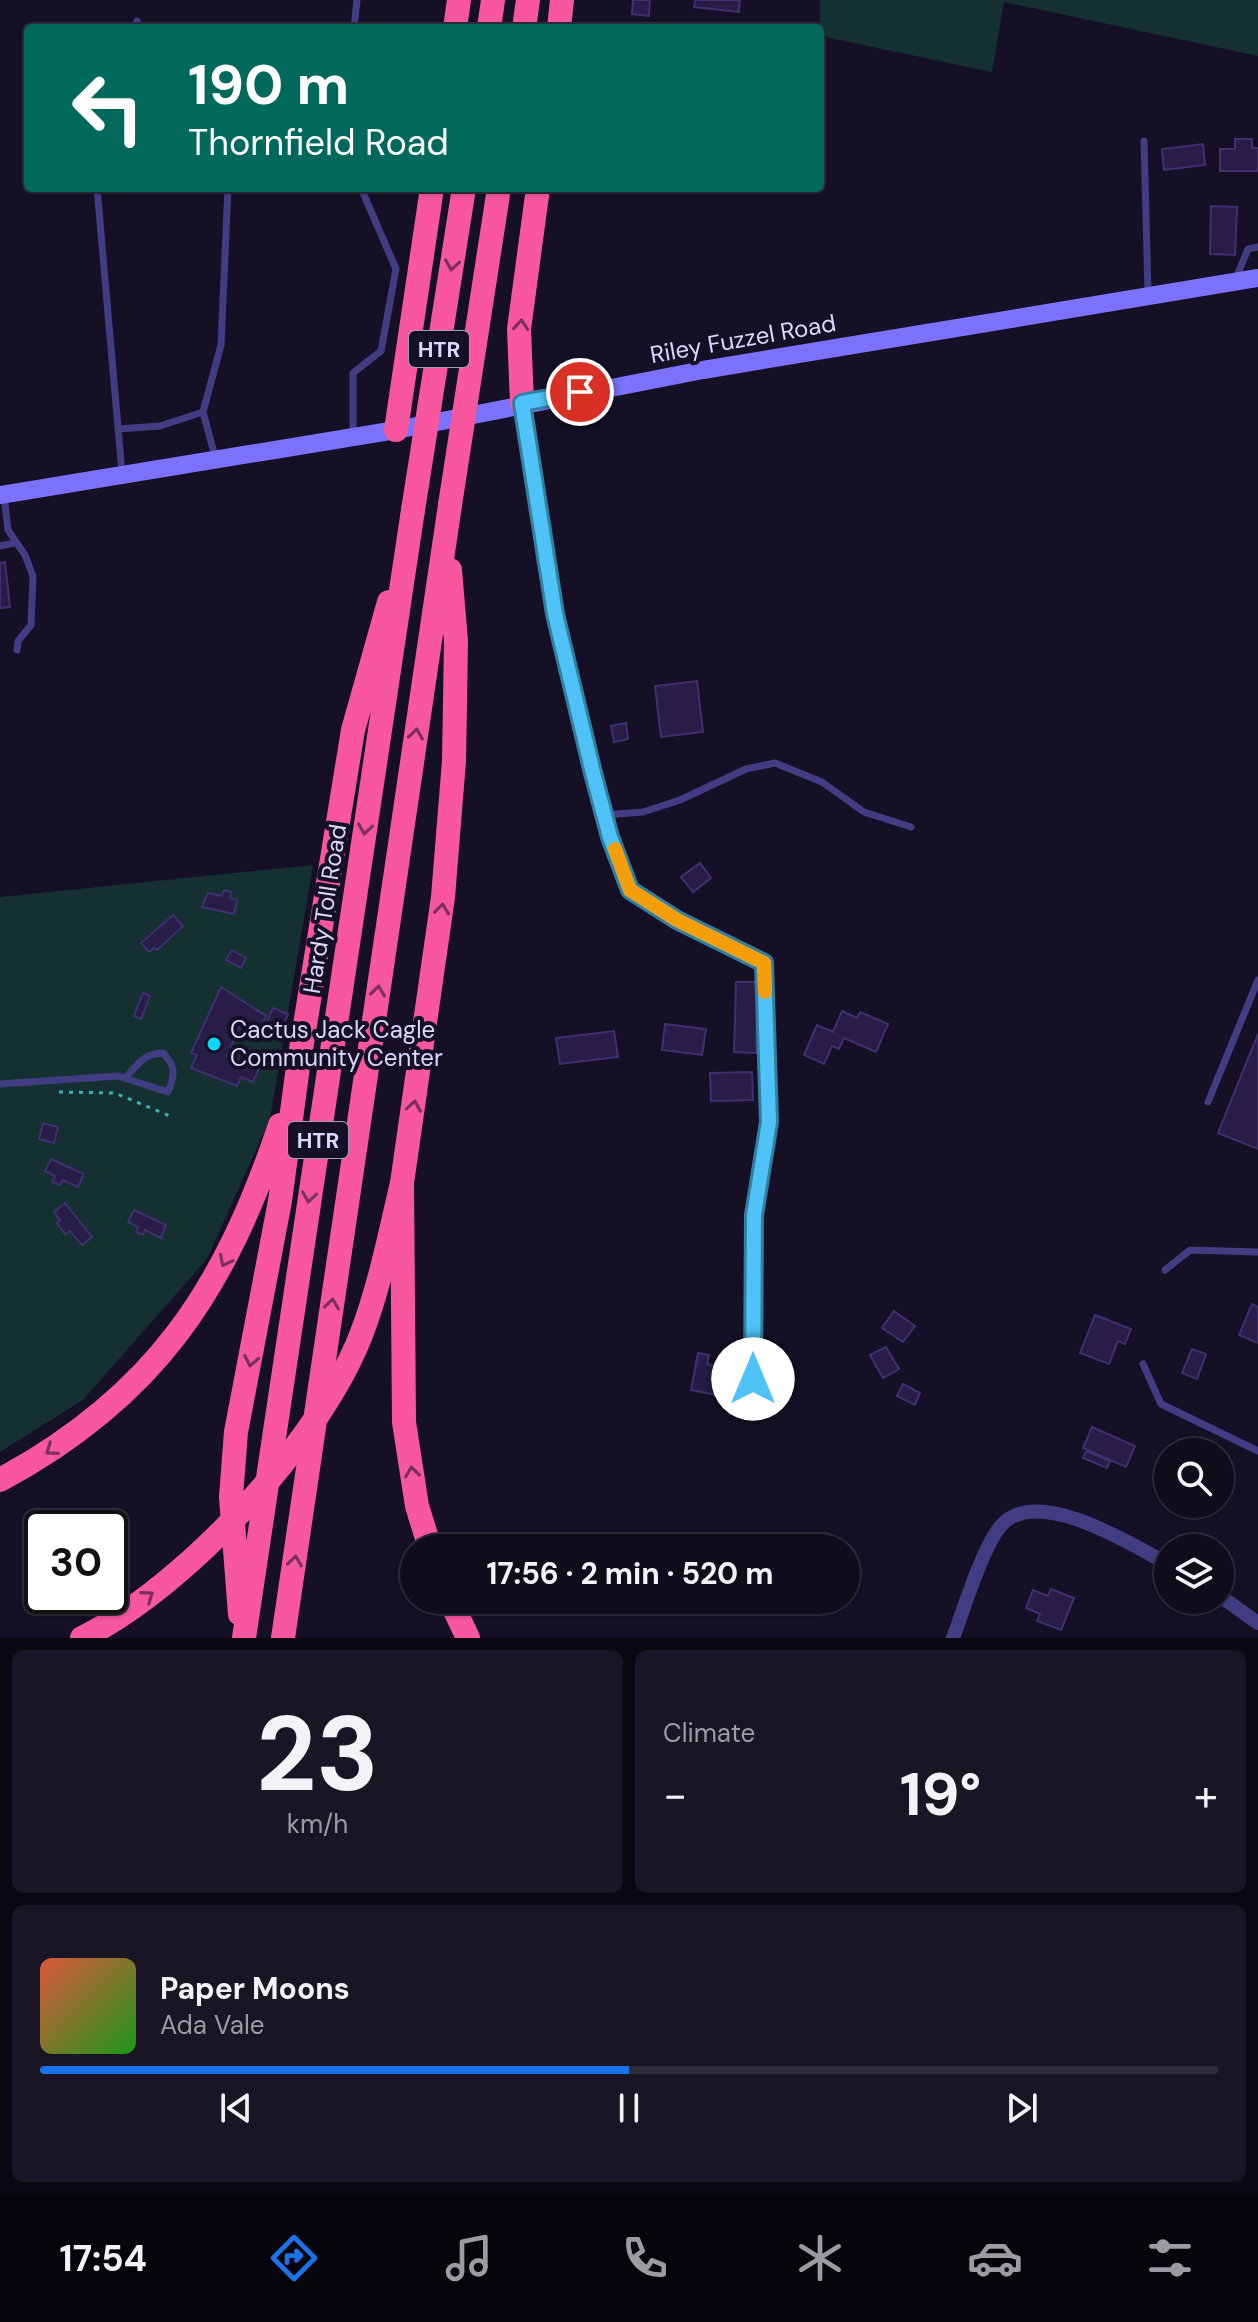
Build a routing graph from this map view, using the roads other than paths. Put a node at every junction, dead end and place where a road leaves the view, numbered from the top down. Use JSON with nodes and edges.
{"nodes":[{"id":1,"x":357,"y":0,"type":"edge"},
{"id":2,"x":459,"y":0,"type":"edge"},
{"id":3,"x":493,"y":0,"type":"edge"},
{"id":4,"x":528,"y":0,"type":"edge"},
{"id":5,"x":562,"y":0,"type":"edge"},
{"id":6,"x":354,"y":24,"type":"edge"},
{"id":7,"x":456,"y":24,"type":"edge"},
{"id":8,"x":490,"y":24,"type":"edge"},
{"id":9,"x":525,"y":24,"type":"edge"},
{"id":10,"x":559,"y":24,"type":"edge"},
{"id":11,"x":1144,"y":141,"type":"dead end"},
{"id":12,"x":97,"y":192,"type":"edge"},
{"id":13,"x":228,"y":192,"type":"edge"},
{"id":14,"x":363,"y":192,"type":"edge"},
{"id":15,"x":431,"y":192,"type":"edge"},
{"id":16,"x":463,"y":192,"type":"edge"},
{"id":17,"x":498,"y":192,"type":"edge"},
{"id":18,"x":537,"y":192,"type":"edge"},
{"id":19,"x":1258,"y":247,"type":"edge"},
{"id":20,"x":1258,"y":278,"type":"edge"},
{"id":21,"x":1235,"y":281,"type":"junction"},
{"id":22,"x":1148,"y":295,"type":"junction"},
{"id":23,"x":522,"y":403,"type":"junction"},
{"id":24,"x":203,"y":412,"type":"junction"},
{"id":25,"x":118,"y":429,"type":"junction"},
{"id":26,"x":396,"y":430,"type":"junction"},
{"id":27,"x":353,"y":436,"type":"junction"},
{"id":28,"x":215,"y":457,"type":"junction"},
{"id":29,"x":122,"y":473,"type":"junction"},
{"id":30,"x":2,"y":495,"type":"edge"},
{"id":31,"x":448,"y":516,"type":"junction"},
{"id":32,"x":14,"y":543,"type":"junction"},
{"id":33,"x":0,"y":546,"type":"edge"},
{"id":34,"x":407,"y":551,"type":"junction"},
{"id":35,"x":17,"y":650,"type":"dead end"},
{"id":36,"x":604,"y":815,"type":"junction"},
{"id":37,"x":911,"y":827,"type":"dead end"},
{"id":38,"x":1258,"y":980,"type":"edge"},
{"id":39,"x":297,"y":1074,"type":"junction"},
{"id":40,"x":125,"y":1078,"type":"junction"},
{"id":41,"x":0,"y":1084,"type":"edge"},
{"id":42,"x":1208,"y":1102,"type":"dead end"},
{"id":43,"x":402,"y":1183,"type":"junction"},
{"id":44,"x":1258,"y":1252,"type":"edge"},
{"id":45,"x":1165,"y":1270,"type":"dead end"},
{"id":46,"x":1143,"y":1364,"type":"dead end"},
{"id":47,"x":753,"y":1379,"type":"dead end"},
{"id":48,"x":1258,"y":1451,"type":"edge"},
{"id":49,"x":0,"y":1480,"type":"edge"},
{"id":50,"x":426,"y":1534,"type":"edge"},
{"id":51,"x":1154,"y":1557,"type":"edge"},
{"id":52,"x":1234,"y":1606,"type":"edge"},
{"id":53,"x":457,"y":1614,"type":"edge"},
{"id":54,"x":1258,"y":1623,"type":"edge"},
{"id":55,"x":82,"y":1638,"type":"edge"},
{"id":56,"x":244,"y":1638,"type":"edge"},
{"id":57,"x":283,"y":1638,"type":"edge"},
{"id":58,"x":468,"y":1638,"type":"edge"},
{"id":59,"x":953,"y":1638,"type":"edge"}],
"edges":[{"from":1,"to":6,"type":"lane"},
{"from":2,"to":7,"type":"highway"},
{"from":3,"to":8,"type":"highway"},
{"from":4,"to":9,"type":"highway"},
{"from":5,"to":10,"type":"highway"},
{"from":11,"to":22,"type":"lane"},
{"from":12,"to":25,"type":"lane"},
{"from":13,"to":24,"type":"lane"},
{"from":14,"to":27,"type":"lane"},
{"from":15,"to":26,"type":"highway"},
{"from":16,"to":34,"type":"highway","name":"Hardy Toll Road","number":"HTR","one_way":true,"bridge":true},
{"from":17,"to":31,"type":"highway","number":"HTR","bridge":true},
{"from":23,"to":18,"type":"highway","one_way":true},
{"from":19,"to":21,"type":"lane"},
{"from":20,"to":21,"type":"main road","name":"Riley Fuzzel Road"},
{"from":21,"to":22,"type":"main road","name":"Riley Fuzzel Road"},
{"from":22,"to":23,"type":"main road","name":"Riley Fuzzel Road"},
{"from":23,"to":26,"type":"main road","name":"Riley Fuzzel Road"},
{"from":23,"to":36,"type":"street"},
{"from":24,"to":25,"type":"lane"},
{"from":24,"to":28,"type":"lane"},
{"from":25,"to":29,"type":"lane"},
{"from":26,"to":27,"type":"main road","name":"Riley Fuzzel Road"},
{"from":27,"to":28,"type":"main road","name":"Riley Fuzzel Road"},
{"from":28,"to":29,"type":"main road","name":"Riley Fuzzel Road"},
{"from":29,"to":30,"type":"main road","name":"Riley Fuzzel Road"},
{"from":30,"to":32,"type":"lane"},
{"from":43,"to":31,"type":"highway","one_way":true},
{"from":57,"to":31,"type":"highway","number":"HTR","one_way":true},
{"from":32,"to":33,"type":"lane"},
{"from":32,"to":35,"type":"lane"},
{"from":34,"to":39,"type":"highway"},
{"from":34,"to":56,"type":"highway","name":"Hardy Toll Road","number":"HTR","one_way":true},
{"from":36,"to":37,"type":"lane"},
{"from":36,"to":47,"type":"street"},
{"from":38,"to":42,"type":"lane"},
{"from":39,"to":49,"type":"highway","one_way":true},
{"from":39,"to":56,"type":"highway","one_way":true},
{"from":40,"to":40,"type":"lane"},
{"from":40,"to":41,"type":"lane"},
{"from":50,"to":43,"type":"highway","one_way":true,"bridge":true},
{"from":55,"to":43,"type":"highway","one_way":true,"bridge":true},
{"from":44,"to":45,"type":"lane"},
{"from":46,"to":48,"type":"lane"},
{"from":51,"to":59,"type":"street"},
{"from":52,"to":54,"type":"street"},
{"from":53,"to":58,"type":"highway"}]}
